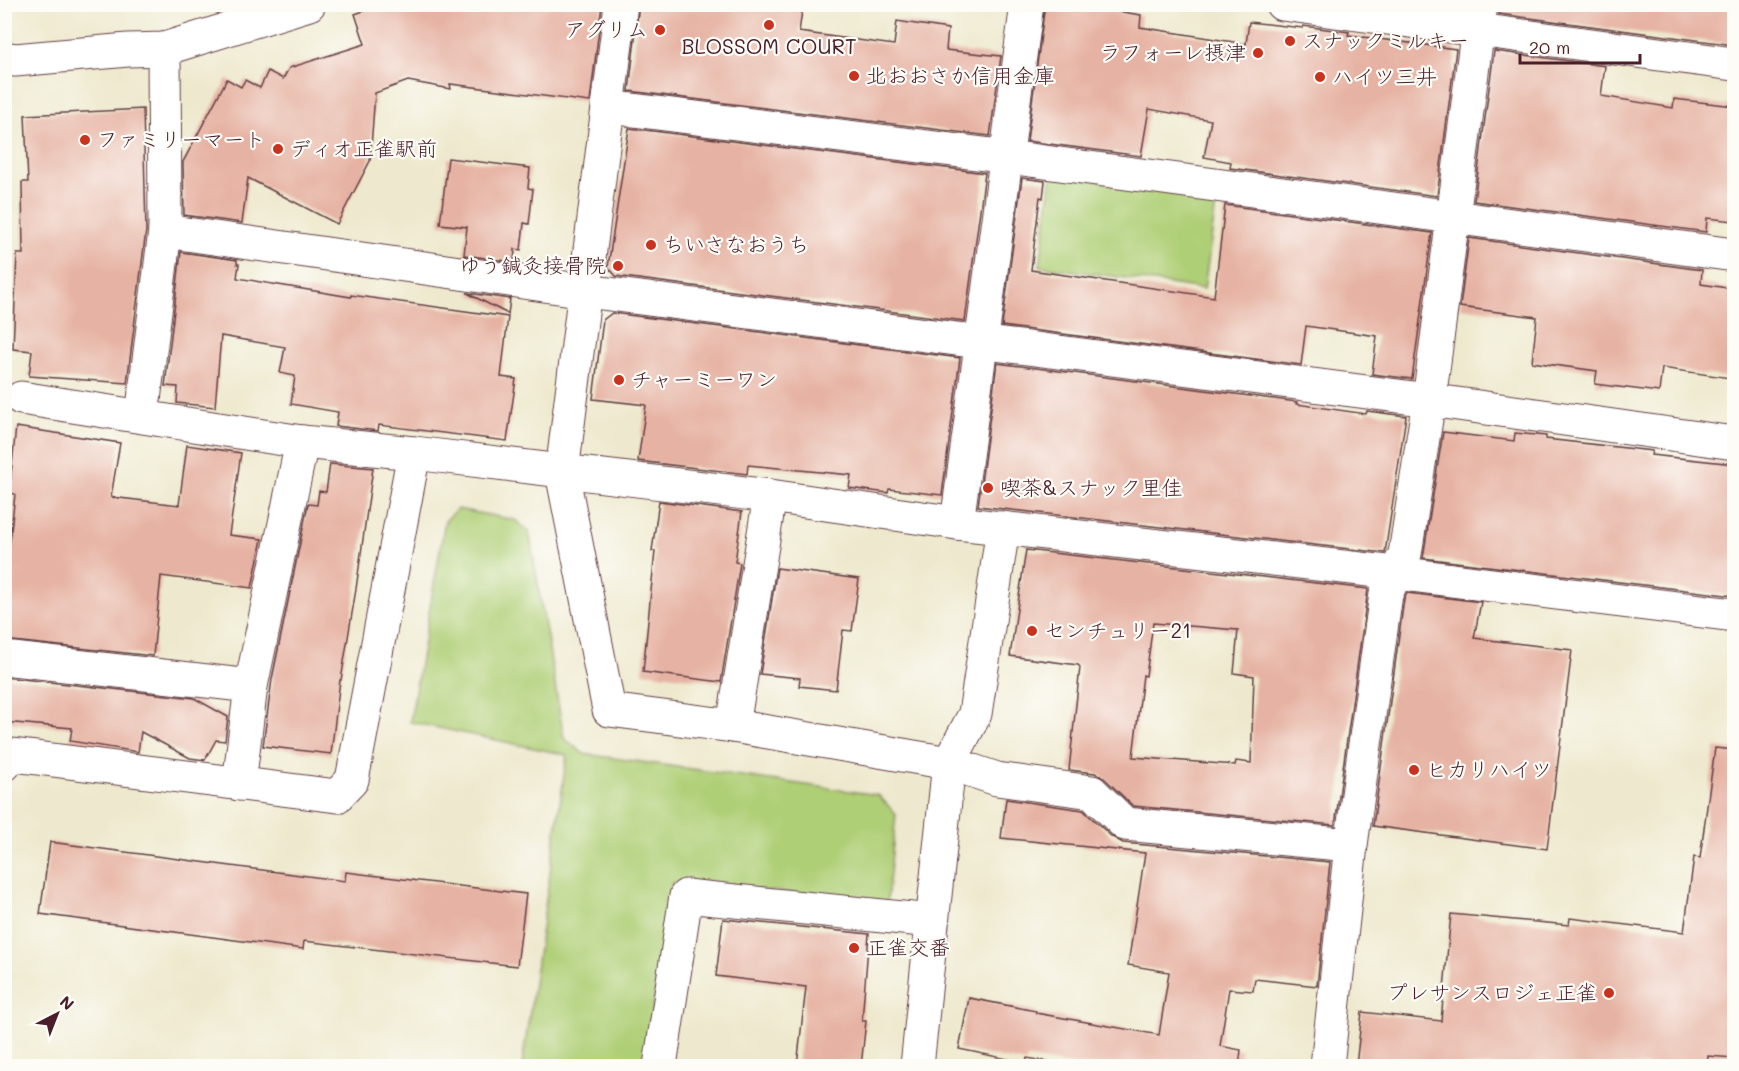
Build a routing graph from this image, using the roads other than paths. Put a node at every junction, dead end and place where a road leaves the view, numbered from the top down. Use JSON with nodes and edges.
{"nodes":[{"id":1,"x":309,"y":4,"type":"edge"},
{"id":2,"x":621,"y":4,"type":"edge"},
{"id":3,"x":1027,"y":4,"type":"edge"},
{"id":4,"x":1282,"y":4,"type":"edge"},
{"id":5,"x":1479,"y":18,"type":"edge"},
{"id":6,"x":164,"y":49,"type":"junction"},
{"id":7,"x":4,"y":58,"type":"edge"},
{"id":8,"x":1734,"y":64,"type":"edge"},
{"id":9,"x":609,"y":107,"type":"junction"},
{"id":10,"x":1008,"y":158,"type":"junction"},
{"id":11,"x":1454,"y":217,"type":"junction"},
{"id":12,"x":165,"y":231,"type":"junction"},
{"id":13,"x":1734,"y":255,"type":"edge"},
{"id":14,"x":586,"y":291,"type":"junction"},
{"id":15,"x":982,"y":343,"type":"junction"},
{"id":16,"x":21,"y":398,"type":"dead end"},
{"id":17,"x":1429,"y":400,"type":"junction"},
{"id":18,"x":142,"y":416,"type":"junction"},
{"id":19,"x":302,"y":442,"type":"junction"},
{"id":20,"x":1734,"y":443,"type":"edge"},
{"id":21,"x":414,"y":453,"type":"junction"},
{"id":22,"x":562,"y":471,"type":"junction"},
{"id":23,"x":770,"y":496,"type":"junction"},
{"id":24,"x":957,"y":523,"type":"junction"},
{"id":25,"x":1003,"y":528,"type":"junction"},
{"id":26,"x":1396,"y":573,"type":"junction"},
{"id":27,"x":1734,"y":615,"type":"edge"},
{"id":28,"x":4,"y":658,"type":"edge"},
{"id":29,"x":251,"y":686,"type":"junction"},
{"id":30,"x":733,"y":726,"type":"junction"},
{"id":31,"x":949,"y":763,"type":"junction"},
{"id":32,"x":4,"y":765,"type":"edge"},
{"id":33,"x":239,"y":784,"type":"junction"},
{"id":34,"x":1351,"y":845,"type":"junction"},
{"id":35,"x":932,"y":921,"type":"junction"},
{"id":36,"x":660,"y":1066,"type":"edge"},
{"id":37,"x":917,"y":1066,"type":"edge"},
{"id":38,"x":1327,"y":1066,"type":"edge"}],
"edges":[{"from":1,"to":6,"type":"street"},
{"from":2,"to":9,"type":"street"},
{"from":3,"to":10,"type":"street"},
{"from":4,"to":5,"type":"street"},
{"from":5,"to":8,"type":"street"},
{"from":5,"to":11,"type":"street"},
{"from":6,"to":7,"type":"street"},
{"from":6,"to":12,"type":"street"},
{"from":9,"to":10,"type":"street"},
{"from":9,"to":14,"type":"street"},
{"from":10,"to":11,"type":"street"},
{"from":10,"to":15,"type":"street"},
{"from":11,"to":13,"type":"street"},
{"from":11,"to":17,"type":"street"},
{"from":12,"to":14,"type":"street"},
{"from":12,"to":18,"type":"street"},
{"from":14,"to":15,"type":"street"},
{"from":14,"to":22,"type":"street"},
{"from":15,"to":17,"type":"street"},
{"from":15,"to":24,"type":"street"},
{"from":16,"to":18,"type":"street"},
{"from":17,"to":20,"type":"street"},
{"from":17,"to":26,"type":"street"},
{"from":18,"to":19,"type":"street"},
{"from":19,"to":21,"type":"street"},
{"from":19,"to":29,"type":"street"},
{"from":21,"to":22,"type":"street"},
{"from":21,"to":33,"type":"street"},
{"from":22,"to":23,"type":"street"},
{"from":22,"to":30,"type":"street"},
{"from":23,"to":24,"type":"street"},
{"from":23,"to":30,"type":"street"},
{"from":24,"to":25,"type":"street"},
{"from":25,"to":26,"type":"street"},
{"from":25,"to":31,"type":"street"},
{"from":26,"to":27,"type":"street"},
{"from":26,"to":34,"type":"street"},
{"from":28,"to":29,"type":"street"},
{"from":29,"to":33,"type":"street"},
{"from":30,"to":31,"type":"street"},
{"from":31,"to":34,"type":"street"},
{"from":31,"to":35,"type":"street"},
{"from":32,"to":33,"type":"street"},
{"from":34,"to":38,"type":"street"},
{"from":35,"to":36,"type":"street"},
{"from":35,"to":37,"type":"street"}]}
